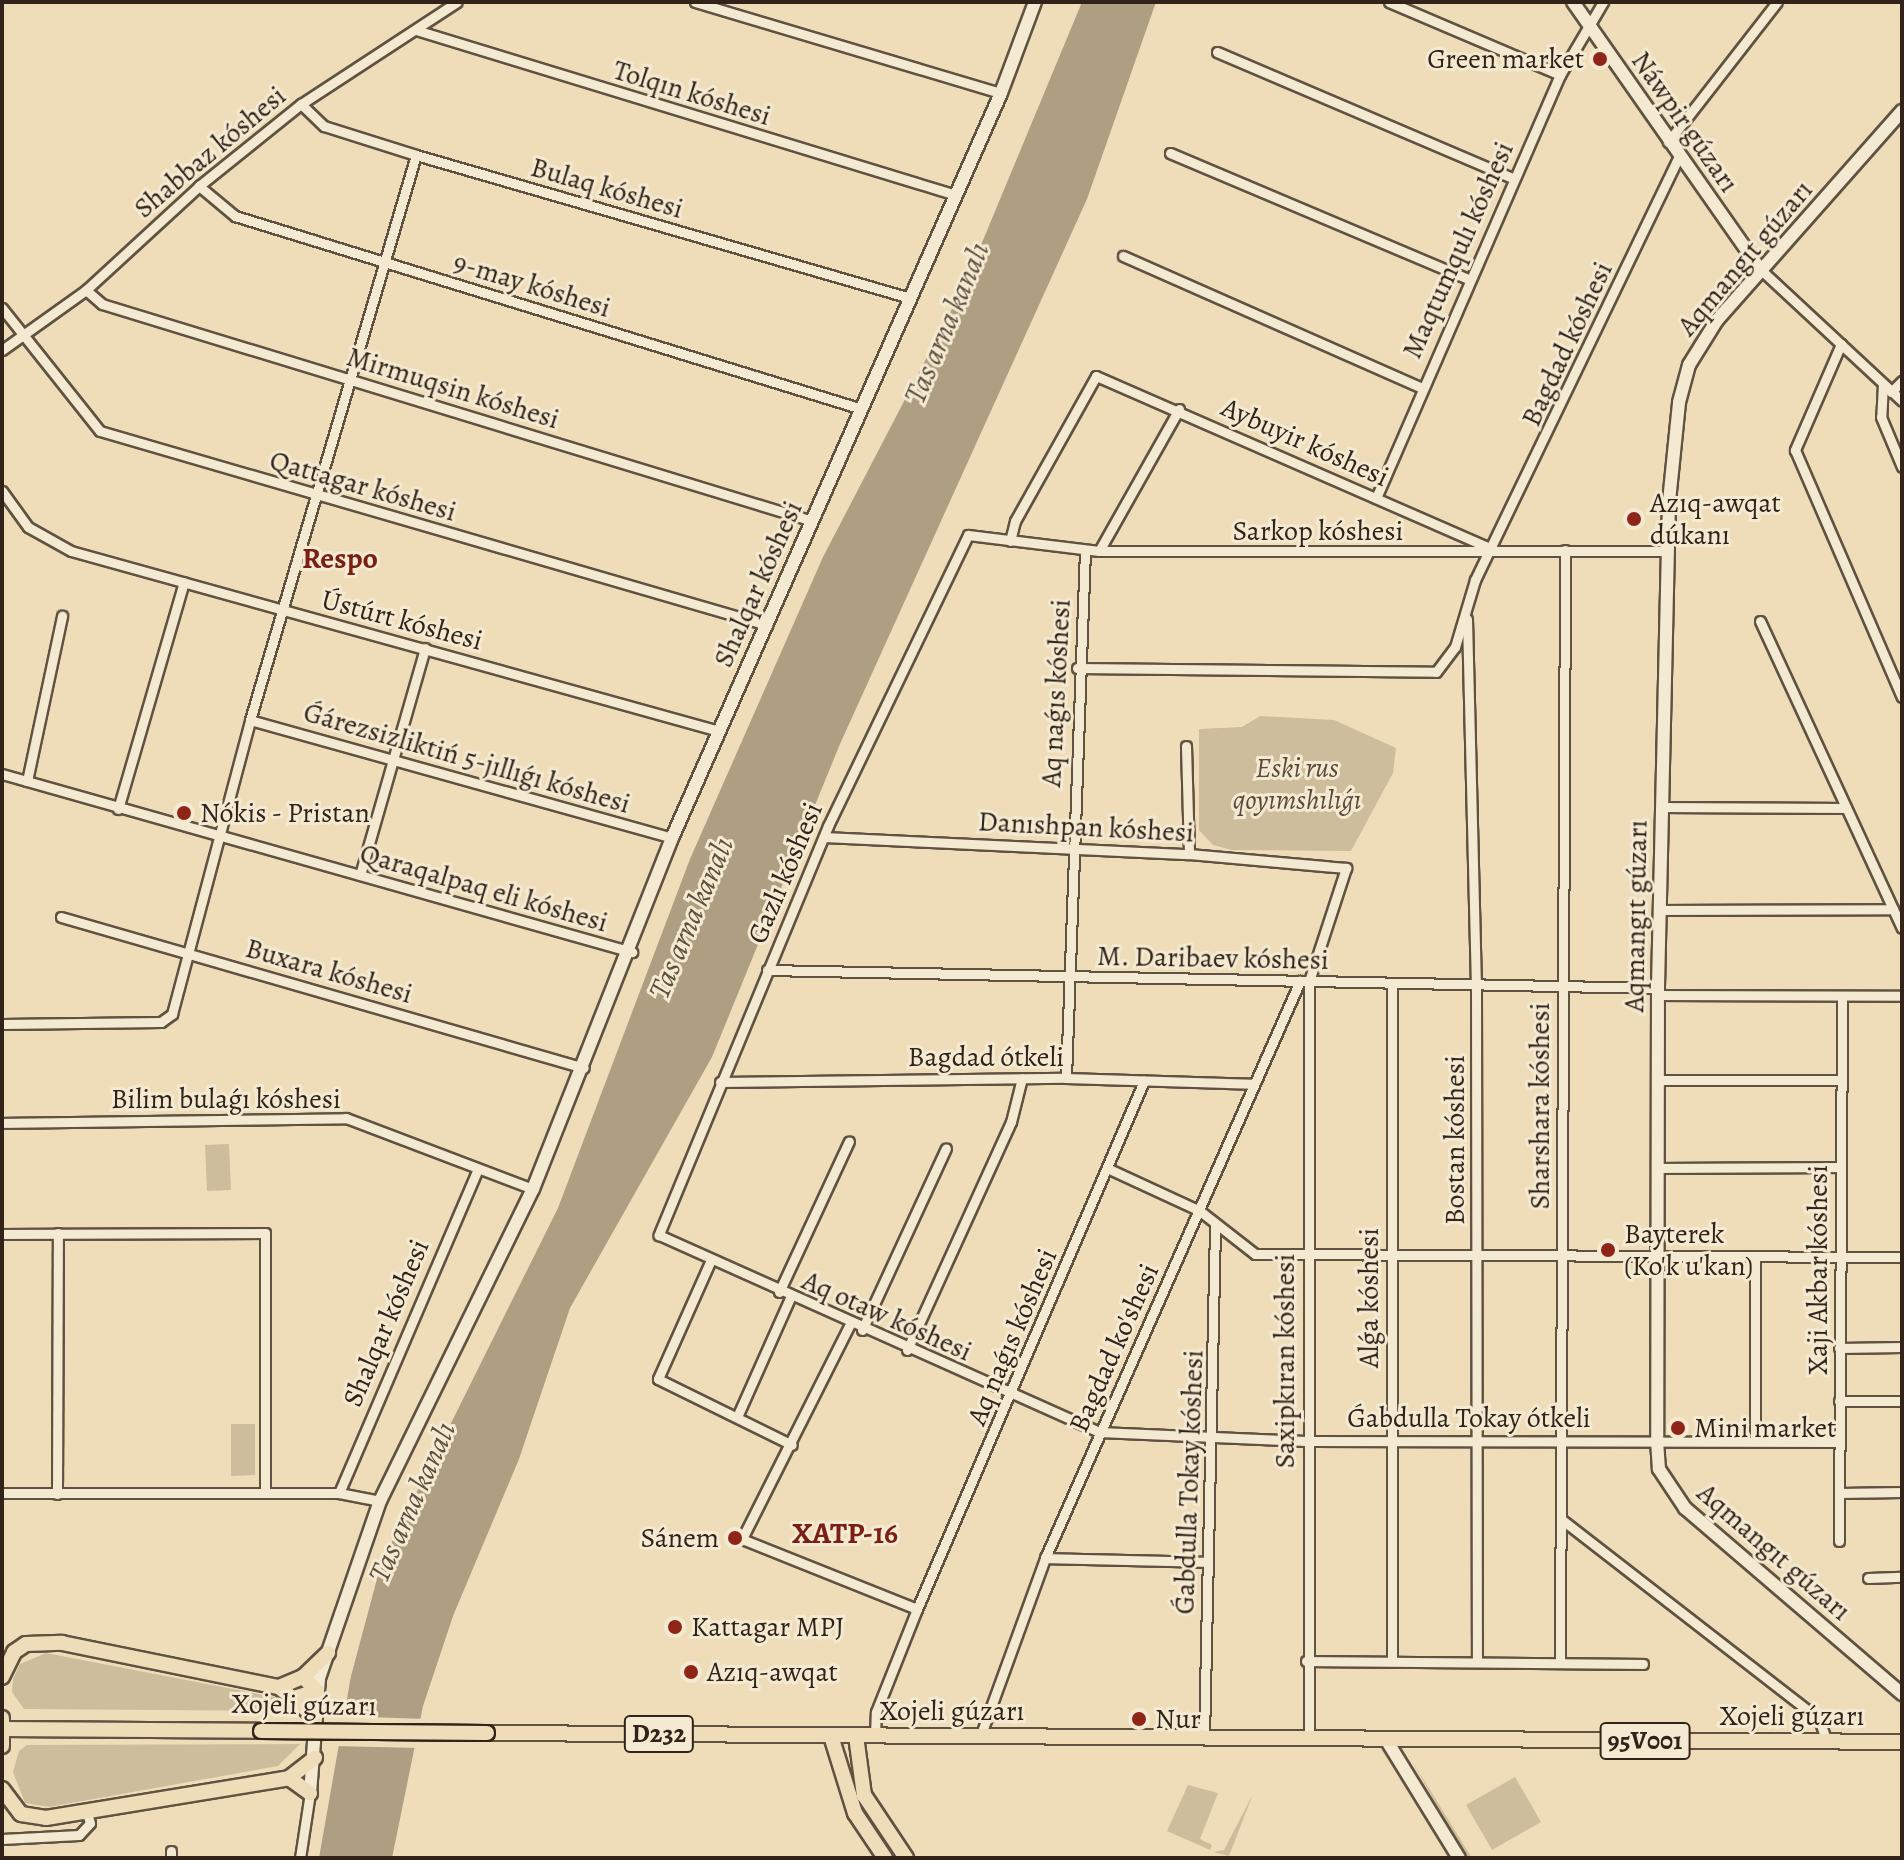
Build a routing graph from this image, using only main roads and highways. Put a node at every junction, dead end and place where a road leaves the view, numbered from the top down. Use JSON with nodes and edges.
{"nodes":[{"id":1,"x":328,"y":1653,"type":"road end"},
{"id":2,"x":2,"y":1677,"type":"edge"},
{"id":3,"x":303,"y":1677,"type":"junction"},
{"id":4,"x":279,"y":1687,"type":"junction"},
{"id":5,"x":297,"y":1697,"type":"junction"},
{"id":6,"x":315,"y":1717,"type":"road end"},
{"id":7,"x":3,"y":1725,"type":"edge"},
{"id":8,"x":831,"y":1736,"type":"junction"},
{"id":9,"x":856,"y":1736,"type":"junction"},
{"id":10,"x":1902,"y":1742,"type":"edge"},
{"id":11,"x":2,"y":1746,"type":"edge"},
{"id":12,"x":856,"y":1755,"type":"junction"},
{"id":13,"x":315,"y":1758,"type":"road end"},
{"id":14,"x":839,"y":1759,"type":"junction"},
{"id":15,"x":289,"y":1778,"type":"junction"},
{"id":16,"x":2,"y":1789,"type":"edge"},
{"id":17,"x":310,"y":1793,"type":"road end"},
{"id":18,"x":885,"y":1858,"type":"edge"},
{"id":19,"x":906,"y":1858,"type":"edge"}],
"edges":[{"from":1,"to":3,"type":"main road"},
{"from":2,"to":4,"type":"main road"},
{"from":3,"to":4,"type":"main road"},
{"from":3,"to":5,"type":"main road"},
{"from":4,"to":5,"type":"main road"},
{"from":5,"to":6,"type":"main road"},
{"from":7,"to":8,"type":"main road","name":"Xojeli gúzarı","number":"D232","bridge":true},
{"from":7,"to":11,"type":"main road"},
{"from":8,"to":9,"type":"main road","name":"Xojeli gúzarı","number":"D232"},
{"from":8,"to":14,"type":"main road"},
{"from":9,"to":10,"type":"main road","name":"Xojeli gúzarı","number":"95V001"},
{"from":9,"to":12,"type":"main road"},
{"from":12,"to":14,"type":"main road"},
{"from":12,"to":19,"type":"main road"},
{"from":13,"to":15,"type":"main road"},
{"from":14,"to":18,"type":"main road"},
{"from":15,"to":16,"type":"main road"},
{"from":15,"to":17,"type":"main road"}]}
